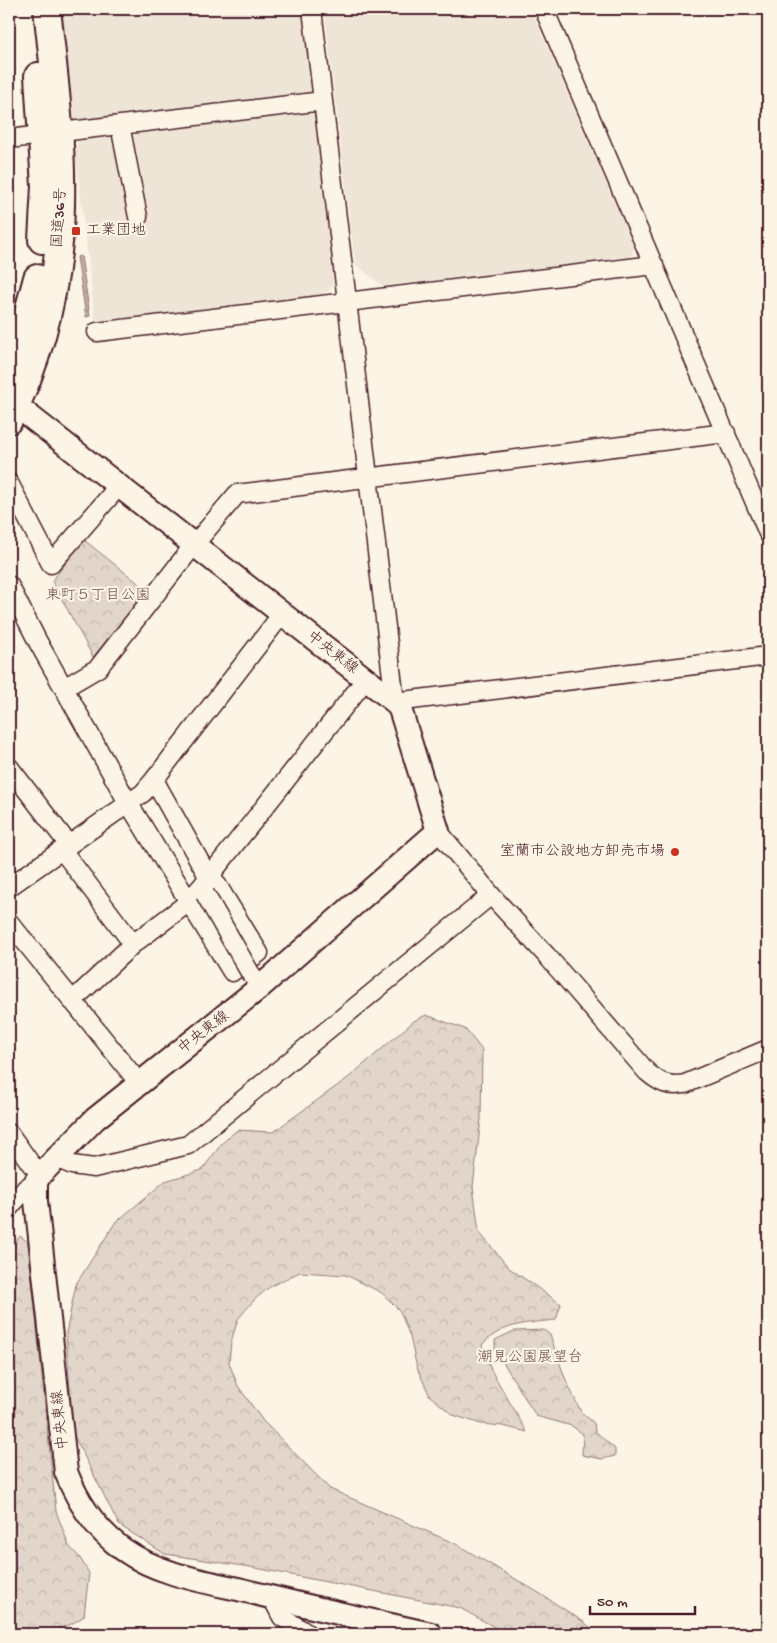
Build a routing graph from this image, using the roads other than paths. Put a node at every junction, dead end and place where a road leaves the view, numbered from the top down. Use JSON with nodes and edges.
{"nodes":[{"id":1,"x":29,"y":9,"type":"edge"},
{"id":2,"x":47,"y":9,"type":"edge"},
{"id":3,"x":312,"y":9,"type":"edge"},
{"id":4,"x":544,"y":9,"type":"edge"},
{"id":5,"x":323,"y":101,"type":"junction"},
{"id":6,"x":120,"y":125,"type":"junction"},
{"id":7,"x":51,"y":134,"type":"junction"},
{"id":8,"x":9,"y":139,"type":"edge"},
{"id":9,"x":138,"y":217,"type":"dead end"},
{"id":10,"x":654,"y":265,"type":"junction"},
{"id":11,"x":347,"y":301,"type":"junction"},
{"id":12,"x":97,"y":332,"type":"dead end"},
{"id":13,"x":9,"y":374,"type":"edge"},
{"id":14,"x":11,"y":409,"type":"edge"},
{"id":15,"x":726,"y":433,"type":"junction"},
{"id":16,"x":370,"y":477,"type":"junction"},
{"id":17,"x":9,"y":483,"type":"edge"},
{"id":18,"x":118,"y":487,"type":"junction"},
{"id":19,"x":768,"y":533,"type":"edge"},
{"id":20,"x":193,"y":546,"type":"junction"},
{"id":21,"x":10,"y":593,"type":"edge"},
{"id":22,"x":282,"y":614,"type":"junction"},
{"id":23,"x":768,"y":656,"type":"edge"},
{"id":24,"x":366,"y":679,"type":"junction"},
{"id":25,"x":64,"y":688,"type":"junction"},
{"id":26,"x":396,"y":702,"type":"junction"},
{"id":27,"x":10,"y":770,"type":"edge"},
{"id":28,"x":154,"y":780,"type":"junction"},
{"id":29,"x":129,"y":803,"type":"junction"},
{"id":30,"x":438,"y":831,"type":"junction"},
{"id":31,"x":65,"y":847,"type":"junction"},
{"id":32,"x":207,"y":883,"type":"junction"},
{"id":33,"x":9,"y":887,"type":"edge"},
{"id":34,"x":490,"y":895,"type":"junction"},
{"id":35,"x":188,"y":901,"type":"junction"},
{"id":36,"x":9,"y":922,"type":"edge"},
{"id":37,"x":133,"y":944,"type":"junction"},
{"id":38,"x":256,"y":982,"type":"junction"},
{"id":39,"x":72,"y":1001,"type":"junction"},
{"id":40,"x":768,"y":1050,"type":"edge"},
{"id":41,"x":139,"y":1083,"type":"junction"},
{"id":42,"x":9,"y":1133,"type":"edge"},
{"id":43,"x":44,"y":1171,"type":"junction"},
{"id":44,"x":11,"y":1199,"type":"edge"},
{"id":45,"x":272,"y":1598,"type":"junction"},
{"id":46,"x":308,"y":1634,"type":"edge"},
{"id":47,"x":431,"y":1634,"type":"edge"}],
"edges":[{"from":1,"to":7,"type":"highway","name":"国道36号"},
{"from":2,"to":7,"type":"highway","name":"国道36号"},
{"from":3,"to":5,"type":"street"},
{"from":4,"to":10,"type":"street"},
{"from":5,"to":6,"type":"street"},
{"from":5,"to":11,"type":"street"},
{"from":6,"to":7,"type":"street"},
{"from":6,"to":9,"type":"street"},
{"from":7,"to":8,"type":"street"},
{"from":7,"to":13,"type":"highway","name":"国道36号"},
{"from":7,"to":14,"type":"highway","name":"国道36号"},
{"from":10,"to":11,"type":"street"},
{"from":10,"to":15,"type":"street"},
{"from":11,"to":12,"type":"street"},
{"from":11,"to":16,"type":"street"},
{"from":14,"to":18,"type":"main road","name":"中央東線"},
{"from":15,"to":16,"type":"street"},
{"from":15,"to":19,"type":"street"},
{"from":16,"to":20,"type":"street"},
{"from":16,"to":26,"type":"street"},
{"from":17,"to":18,"type":"street"},
{"from":18,"to":20,"type":"main road","name":"中央東線"},
{"from":20,"to":22,"type":"main road","name":"中央東線"},
{"from":20,"to":25,"type":"street"},
{"from":21,"to":25,"type":"street"},
{"from":22,"to":24,"type":"main road","name":"中央東線"},
{"from":22,"to":28,"type":"street"},
{"from":23,"to":26,"type":"street"},
{"from":24,"to":26,"type":"main road","name":"中央東線"},
{"from":24,"to":32,"type":"street"},
{"from":25,"to":29,"type":"street"},
{"from":26,"to":30,"type":"main road"},
{"from":27,"to":31,"type":"street"},
{"from":28,"to":29,"type":"street"},
{"from":28,"to":32,"type":"street"},
{"from":29,"to":31,"type":"street"},
{"from":29,"to":35,"type":"street"},
{"from":30,"to":34,"type":"street"},
{"from":30,"to":38,"type":"main road","name":"中央東線"},
{"from":31,"to":33,"type":"street"},
{"from":31,"to":37,"type":"street"},
{"from":32,"to":35,"type":"street"},
{"from":32,"to":35,"type":"street"},
{"from":32,"to":38,"type":"street","bridge":true},
{"from":34,"to":40,"type":"street"},
{"from":34,"to":43,"type":"street"},
{"from":35,"to":37,"type":"street"},
{"from":36,"to":39,"type":"street"},
{"from":37,"to":39,"type":"street"},
{"from":38,"to":41,"type":"main road","name":"中央東線"},
{"from":39,"to":41,"type":"street"},
{"from":41,"to":43,"type":"main road","name":"中央東線"},
{"from":42,"to":43,"type":"street"},
{"from":43,"to":44,"type":"street"},
{"from":43,"to":45,"type":"main road","name":"中央東線"},
{"from":45,"to":46,"type":"street"},
{"from":45,"to":47,"type":"main road","name":"中央東線"}]}
